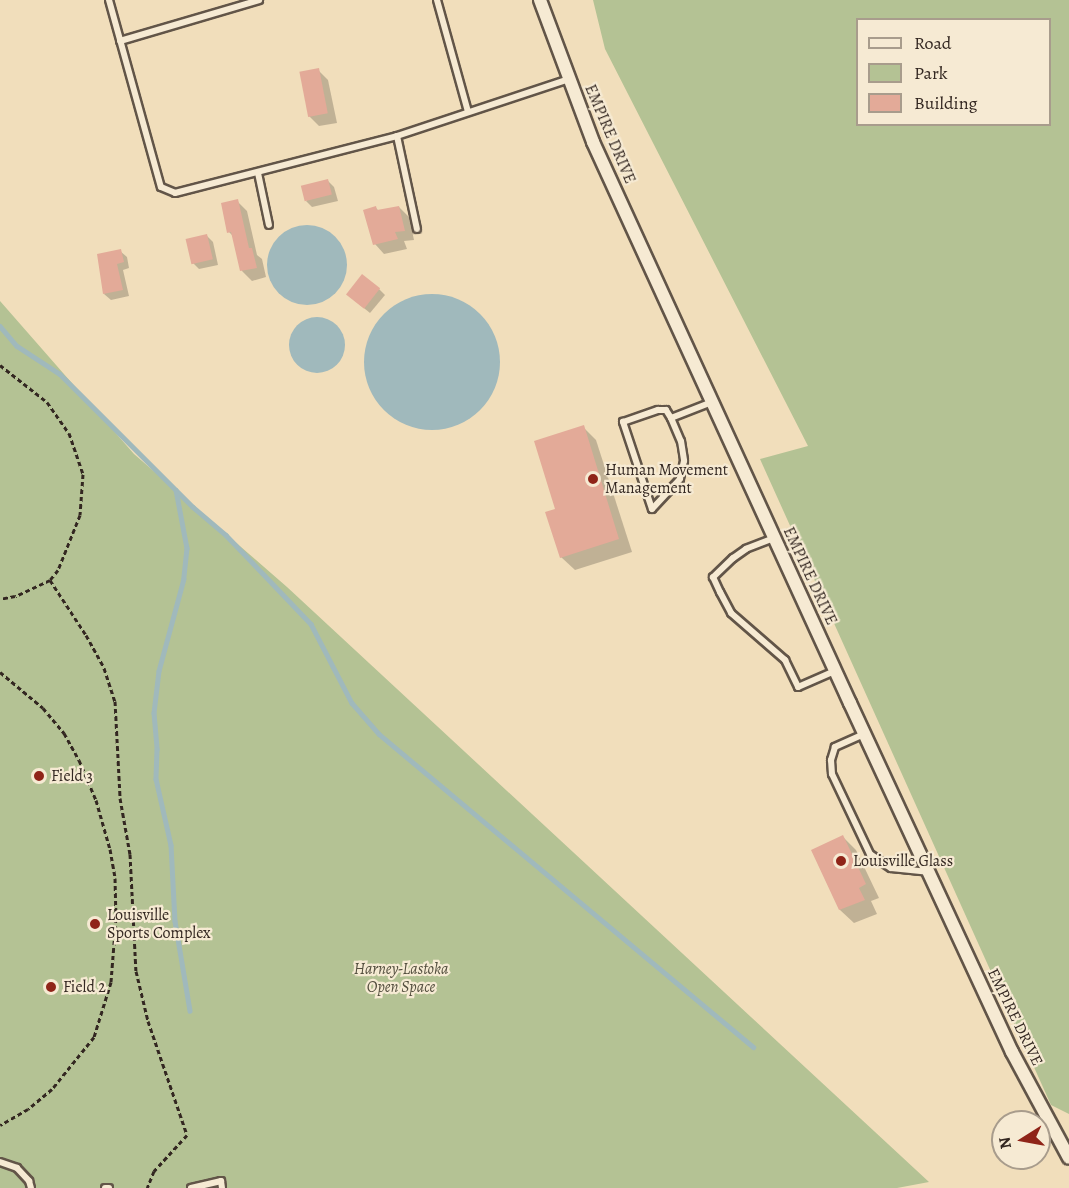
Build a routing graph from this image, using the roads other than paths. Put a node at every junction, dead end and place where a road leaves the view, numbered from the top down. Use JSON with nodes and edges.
{"nodes":[{"id":1,"x":109,"y":0,"type":"edge"},
{"id":2,"x":259,"y":0,"type":"edge"},
{"id":3,"x":437,"y":0,"type":"edge"},
{"id":4,"x":540,"y":0,"type":"edge"},
{"id":5,"x":120,"y":41,"type":"junction"},
{"id":6,"x":569,"y":79,"type":"junction"},
{"id":7,"x":468,"y":112,"type":"junction"},
{"id":8,"x":397,"y":136,"type":"junction"},
{"id":9,"x":258,"y":173,"type":"junction"},
{"id":10,"x":269,"y":225,"type":"dead end"},
{"id":11,"x":417,"y":229,"type":"dead end"},
{"id":12,"x":712,"y":402,"type":"junction"},
{"id":13,"x":671,"y":418,"type":"junction"},
{"id":14,"x":774,"y":538,"type":"junction"},
{"id":15,"x":835,"y":671,"type":"junction"},
{"id":16,"x":864,"y":734,"type":"junction"},
{"id":17,"x":928,"y":872,"type":"junction"},
{"id":18,"x":1069,"y":1158,"type":"edge"},
{"id":19,"x":0,"y":1162,"type":"edge"},
{"id":20,"x":30,"y":1188,"type":"edge"},
{"id":21,"x":191,"y":1188,"type":"edge"},
{"id":22,"x":222,"y":1188,"type":"edge"}],
"edges":[{"from":1,"to":5,"type":"lane"},
{"from":2,"to":5,"type":"lane"},
{"from":3,"to":7,"type":"lane"},
{"from":4,"to":6,"type":"street","name":"EMPIRE DRIVE"},
{"from":5,"to":9,"type":"lane"},
{"from":6,"to":7,"type":"lane"},
{"from":6,"to":12,"type":"street","name":"EMPIRE DRIVE"},
{"from":7,"to":8,"type":"lane"},
{"from":8,"to":9,"type":"lane"},
{"from":8,"to":11,"type":"lane"},
{"from":9,"to":10,"type":"lane"},
{"from":12,"to":13,"type":"lane"},
{"from":12,"to":14,"type":"street","name":"EMPIRE DRIVE"},
{"from":13,"to":13,"type":"lane"},
{"from":14,"to":15,"type":"street","name":"EMPIRE DRIVE"},
{"from":14,"to":15,"type":"lane"},
{"from":15,"to":16,"type":"street","name":"EMPIRE DRIVE"},
{"from":16,"to":17,"type":"street","name":"EMPIRE DRIVE"},
{"from":16,"to":17,"type":"lane"},
{"from":17,"to":18,"type":"street","name":"EMPIRE DRIVE"},
{"from":19,"to":20,"type":"lane"},
{"from":21,"to":22,"type":"lane"}]}
